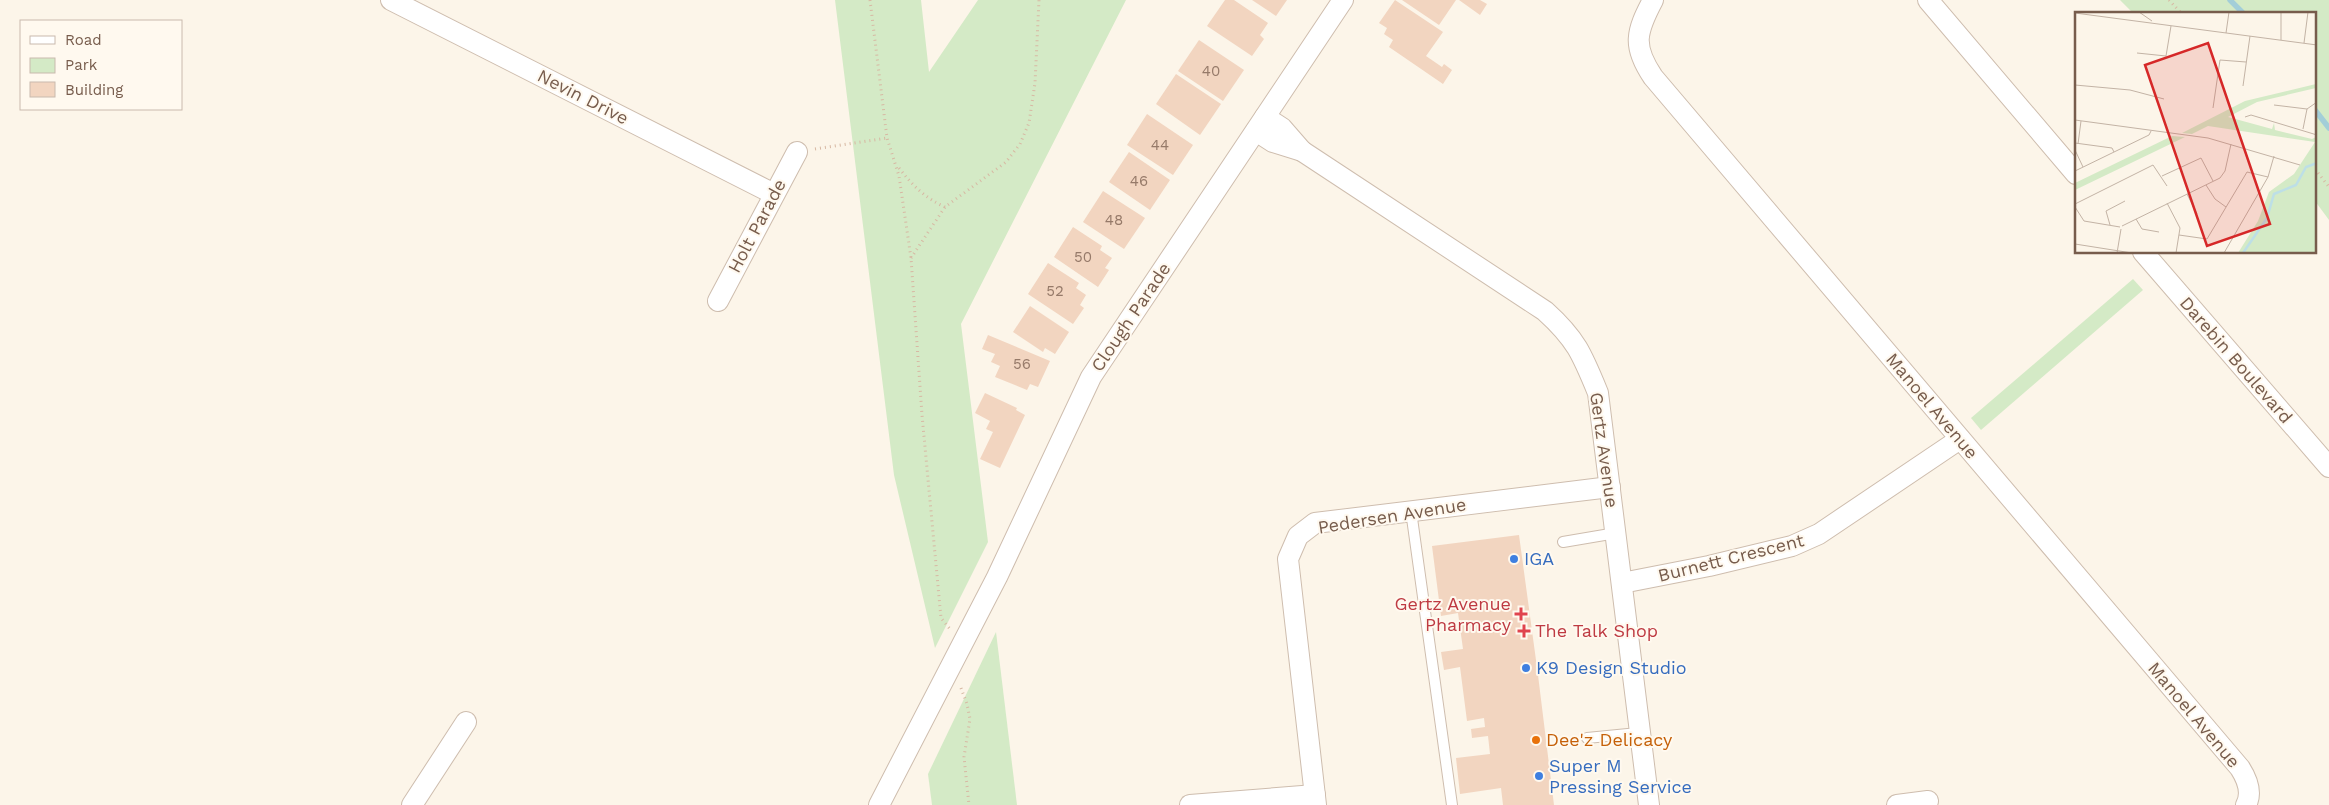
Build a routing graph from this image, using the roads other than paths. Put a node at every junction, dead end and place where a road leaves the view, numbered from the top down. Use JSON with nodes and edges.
{"nodes":[{"id":1,"x":391,"y":0,"type":"edge"},
{"id":2,"x":1344,"y":0,"type":"edge"},
{"id":3,"x":1653,"y":0,"type":"edge"},
{"id":4,"x":1928,"y":0,"type":"edge"},
{"id":5,"x":1261,"y":124,"type":"junction"},
{"id":6,"x":797,"y":152,"type":"road end"},
{"id":7,"x":2075,"y":173,"type":"edge"},
{"id":8,"x":774,"y":194,"type":"junction"},
{"id":9,"x":2145,"y":254,"type":"edge"},
{"id":10,"x":718,"y":301,"type":"dead end"},
{"id":11,"x":1960,"y":439,"type":"junction"},
{"id":12,"x":2329,"y":467,"type":"edge"},
{"id":13,"x":1610,"y":487,"type":"junction"},
{"id":14,"x":1411,"y":510,"type":"junction"},
{"id":15,"x":1616,"y":533,"type":"junction"},
{"id":16,"x":1563,"y":542,"type":"dead end"},
{"id":17,"x":1622,"y":583,"type":"junction"},
{"id":18,"x":466,"y":722,"type":"dead end"},
{"id":19,"x":1638,"y":733,"type":"junction"},
{"id":20,"x":1587,"y":738,"type":"dead end"},
{"id":21,"x":1316,"y":800,"type":"edge"},
{"id":22,"x":1928,"y":801,"type":"dead end"},
{"id":23,"x":412,"y":805,"type":"edge"},
{"id":24,"x":879,"y":805,"type":"edge"},
{"id":25,"x":1190,"y":805,"type":"edge"},
{"id":26,"x":1452,"y":805,"type":"edge"},
{"id":27,"x":1649,"y":805,"type":"edge"},
{"id":28,"x":1896,"y":805,"type":"edge"},
{"id":29,"x":2246,"y":805,"type":"edge"}],
"edges":[{"from":1,"to":8,"type":"street","name":"Nevin Drive"},
{"from":2,"to":5,"type":"street","name":"Clough Parade"},
{"from":3,"to":11,"type":"street","name":"Manoel Avenue"},
{"from":4,"to":7,"type":"street"},
{"from":5,"to":13,"type":"street","name":"Gertz Avenue"},
{"from":5,"to":24,"type":"street","name":"Clough Parade"},
{"from":6,"to":8,"type":"street","name":"Holt Parade"},
{"from":8,"to":10,"type":"street","name":"Holt Parade"},
{"from":9,"to":12,"type":"street","name":"Darebin Boulevard"},
{"from":11,"to":17,"type":"street","name":"Burnett Crescent"},
{"from":11,"to":29,"type":"street","name":"Manoel Avenue"},
{"from":13,"to":14,"type":"street","name":"Pedersen Avenue"},
{"from":13,"to":15,"type":"street","name":"Gertz Avenue"},
{"from":14,"to":21,"type":"street","name":"Pedersen Avenue"},
{"from":14,"to":26,"type":"lane"},
{"from":15,"to":16,"type":"lane"},
{"from":15,"to":17,"type":"street","name":"Gertz Avenue"},
{"from":17,"to":19,"type":"street","name":"Gertz Avenue"},
{"from":18,"to":23,"type":"street"},
{"from":19,"to":20,"type":"lane"},
{"from":19,"to":27,"type":"street","name":"Gertz Avenue"},
{"from":21,"to":25,"type":"street"},
{"from":22,"to":28,"type":"street"}]}
